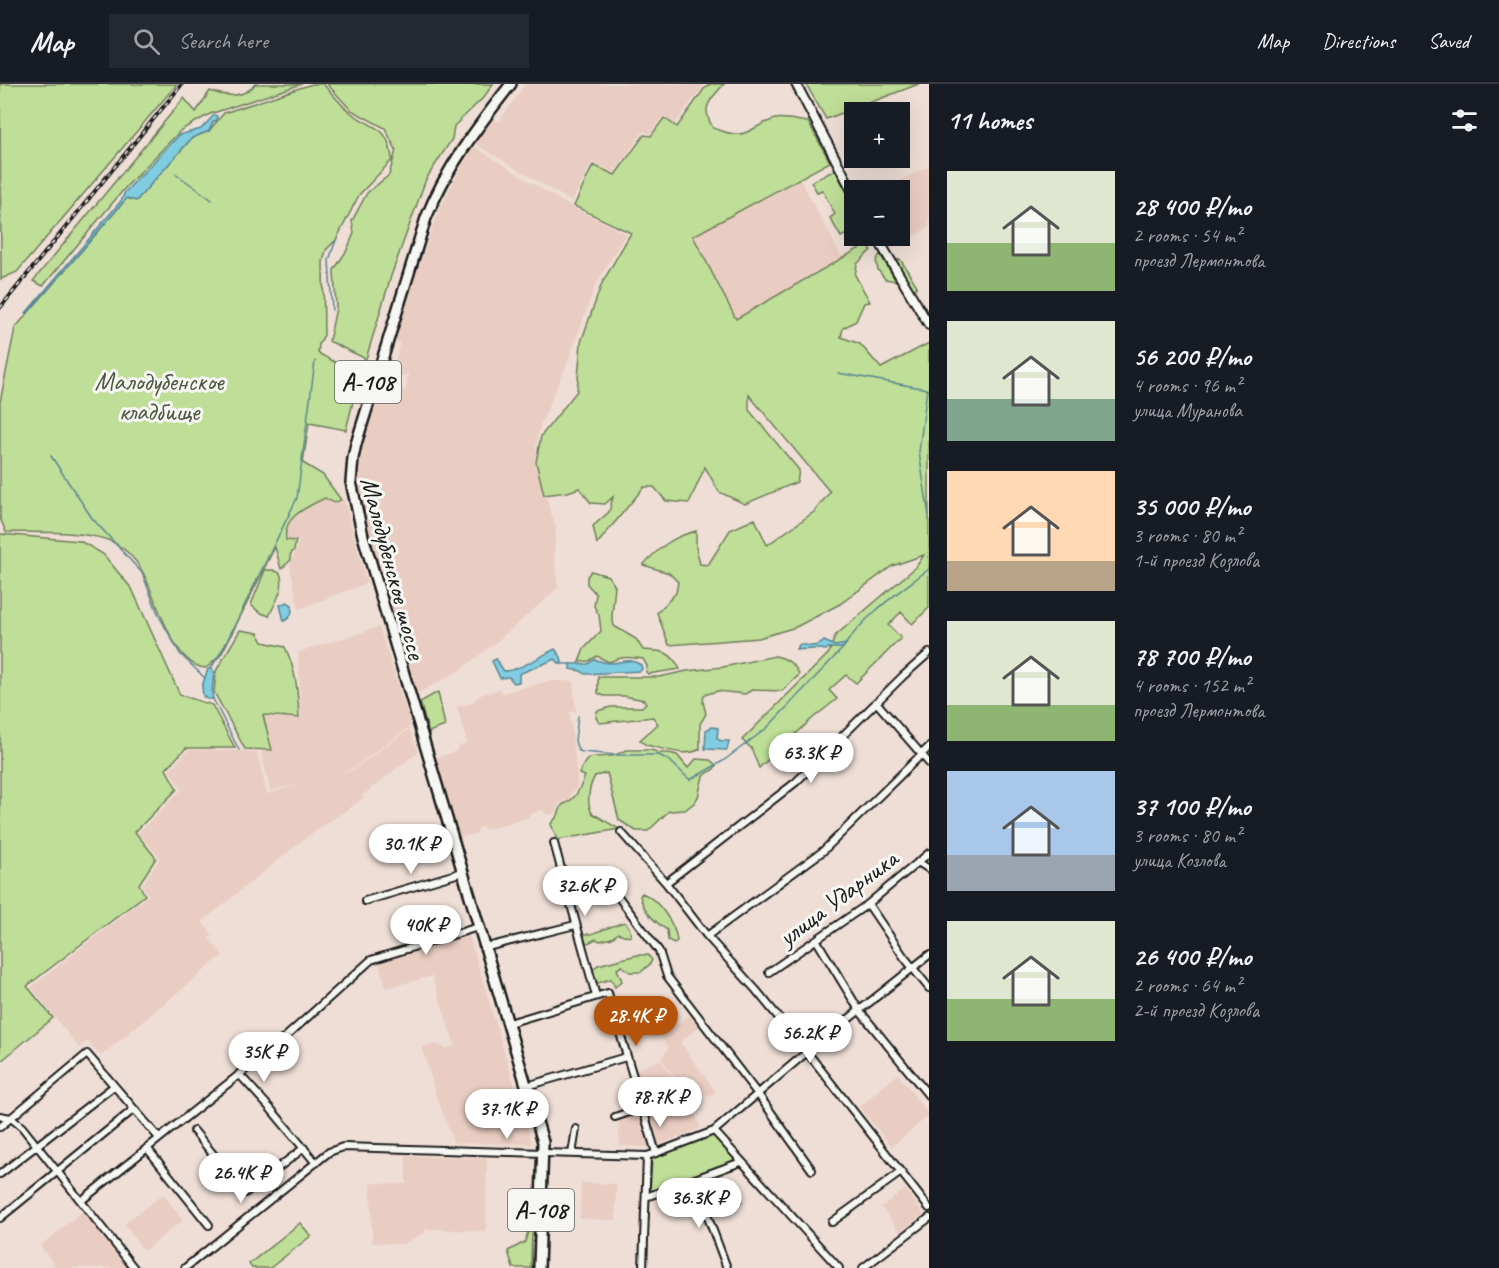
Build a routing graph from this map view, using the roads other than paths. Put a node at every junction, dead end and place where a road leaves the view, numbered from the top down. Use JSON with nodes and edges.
{"nodes":[{"id":1,"x":505,"y":84,"type":"edge"},
{"id":2,"x":511,"y":84,"type":"edge"},
{"id":3,"x":796,"y":84,"type":"edge"},
{"id":4,"x":847,"y":180,"type":"edge"},
{"id":5,"x":882,"y":246,"type":"edge"},
{"id":6,"x":929,"y":324,"type":"edge"},
{"id":7,"x":929,"y":653,"type":"edge"},
{"id":8,"x":409,"y":700,"type":"junction"},
{"id":9,"x":876,"y":702,"type":"junction"},
{"id":10,"x":929,"y":747,"type":"edge"},
{"id":11,"x":922,"y":753,"type":"junction"},
{"id":12,"x":929,"y":763,"type":"edge"},
{"id":13,"x":621,"y":832,"type":"dead end"},
{"id":14,"x":554,"y":843,"type":"dead end"},
{"id":15,"x":929,"y":853,"type":"edge"},
{"id":16,"x":918,"y":862,"type":"junction"},
{"id":17,"x":929,"y":869,"type":"edge"},
{"id":18,"x":461,"y":872,"type":"junction"},
{"id":19,"x":666,"y":883,"type":"junction"},
{"id":20,"x":620,"y":899,"type":"dead end"},
{"id":21,"x":365,"y":901,"type":"dead end"},
{"id":22,"x":868,"y":904,"type":"junction"},
{"id":23,"x":575,"y":925,"type":"junction"},
{"id":24,"x":475,"y":928,"type":"junction"},
{"id":25,"x":707,"y":936,"type":"junction"},
{"id":26,"x":817,"y":941,"type":"junction"},
{"id":27,"x":484,"y":947,"type":"junction"},
{"id":28,"x":929,"y":955,"type":"edge"},
{"id":29,"x":913,"y":967,"type":"junction"},
{"id":30,"x":769,"y":972,"type":"dead end"},
{"id":31,"x":929,"y":988,"type":"edge"},
{"id":32,"x":596,"y":996,"type":"junction"},
{"id":33,"x":859,"y":1010,"type":"junction"},
{"id":34,"x":509,"y":1023,"type":"junction"},
{"id":35,"x":807,"y":1052,"type":"junction"},
{"id":36,"x":626,"y":1057,"type":"junction"},
{"id":37,"x":239,"y":1074,"type":"junction"},
{"id":38,"x":114,"y":1086,"type":"junction"},
{"id":39,"x":527,"y":1086,"type":"junction"},
{"id":40,"x":757,"y":1094,"type":"junction"},
{"id":41,"x":929,"y":1096,"type":"edge"},
{"id":42,"x":641,"y":1108,"type":"junction"},
{"id":43,"x":134,"y":1109,"type":"junction"},
{"id":44,"x":0,"y":1116,"type":"edge"},
{"id":45,"x":615,"y":1117,"type":"dead end"},
{"id":46,"x":11,"y":1118,"type":"junction"},
{"id":47,"x":0,"y":1127,"type":"edge"},
{"id":48,"x":576,"y":1129,"type":"dead end"},
{"id":49,"x":195,"y":1131,"type":"dead end"},
{"id":50,"x":714,"y":1131,"type":"junction"},
{"id":51,"x":159,"y":1138,"type":"junction"},
{"id":52,"x":36,"y":1145,"type":"junction"},
{"id":53,"x":147,"y":1148,"type":"junction"},
{"id":54,"x":304,"y":1148,"type":"junction"},
{"id":55,"x":543,"y":1153,"type":"junction"},
{"id":56,"x":656,"y":1153,"type":"junction"},
{"id":57,"x":572,"y":1154,"type":"junction"},
{"id":58,"x":647,"y":1156,"type":"junction"},
{"id":59,"x":741,"y":1162,"type":"junction"},
{"id":60,"x":316,"y":1163,"type":"junction"},
{"id":61,"x":812,"y":1170,"type":"dead end"},
{"id":62,"x":56,"y":1172,"type":"junction"},
{"id":63,"x":901,"y":1172,"type":"junction"},
{"id":64,"x":0,"y":1174,"type":"edge"},
{"id":65,"x":694,"y":1180,"type":"junction"},
{"id":66,"x":646,"y":1197,"type":"junction"},
{"id":67,"x":81,"y":1201,"type":"junction"},
{"id":68,"x":929,"y":1208,"type":"edge"},
{"id":69,"x":0,"y":1218,"type":"edge"},
{"id":70,"x":929,"y":1218,"type":"edge"},
{"id":71,"x":832,"y":1222,"type":"dead end"},
{"id":72,"x":209,"y":1225,"type":"dead end"},
{"id":73,"x":134,"y":1268,"type":"edge"},
{"id":74,"x":185,"y":1268,"type":"edge"},
{"id":75,"x":539,"y":1268,"type":"edge"},
{"id":76,"x":643,"y":1268,"type":"edge"},
{"id":77,"x":727,"y":1268,"type":"edge"},
{"id":78,"x":839,"y":1268,"type":"edge"},
{"id":79,"x":863,"y":1268,"type":"edge"}],
"edges":[{"from":1,"to":8,"type":"highway","name":"Малодубенское шоссе","number":"А-108"},
{"from":2,"to":8,"type":"highway","name":"Малодубенское шоссе","number":"А-108"},
{"from":3,"to":4,"type":"main road"},
{"from":5,"to":6,"type":"main road"},
{"from":7,"to":9,"type":"street"},
{"from":8,"to":18,"type":"highway","number":"А-108"},
{"from":9,"to":11,"type":"street"},
{"from":9,"to":19,"type":"street"},
{"from":10,"to":11,"type":"street"},
{"from":11,"to":12,"type":"street"},
{"from":11,"to":25,"type":"street"},
{"from":13,"to":19,"type":"street"},
{"from":14,"to":23,"type":"street"},
{"from":15,"to":16,"type":"street","name":"улица Ударника"},
{"from":16,"to":17,"type":"street"},
{"from":16,"to":22,"type":"street","name":"улица Ударника"},
{"from":18,"to":21,"type":"street"},
{"from":18,"to":24,"type":"highway","number":"А-108"},
{"from":18,"to":27,"type":"highway","number":"А-108"},
{"from":19,"to":25,"type":"street"},
{"from":20,"to":40,"type":"street"},
{"from":22,"to":26,"type":"street","name":"улица Ударника"},
{"from":22,"to":29,"type":"street"},
{"from":23,"to":27,"type":"street"},
{"from":23,"to":32,"type":"street"},
{"from":24,"to":27,"type":"highway","number":"А-108"},
{"from":24,"to":37,"type":"street"},
{"from":25,"to":35,"type":"street"},
{"from":26,"to":30,"type":"street","name":"улица Ударника"},
{"from":26,"to":33,"type":"street"},
{"from":27,"to":34,"type":"highway","number":"А-108"},
{"from":27,"to":55,"type":"highway","number":"А-108"},
{"from":28,"to":29,"type":"street"},
{"from":29,"to":31,"type":"street"},
{"from":29,"to":33,"type":"street"},
{"from":32,"to":34,"type":"street"},
{"from":32,"to":36,"type":"street"},
{"from":33,"to":35,"type":"street"},
{"from":33,"to":41,"type":"street"},
{"from":34,"to":39,"type":"highway","number":"А-108"},
{"from":35,"to":40,"type":"street"},
{"from":35,"to":63,"type":"street"},
{"from":36,"to":39,"type":"street"},
{"from":36,"to":42,"type":"street"},
{"from":37,"to":51,"type":"street"},
{"from":37,"to":54,"type":"street"},
{"from":38,"to":43,"type":"street"},
{"from":38,"to":46,"type":"street"},
{"from":38,"to":52,"type":"street"},
{"from":39,"to":55,"type":"highway","number":"А-108"},
{"from":40,"to":50,"type":"street"},
{"from":40,"to":61,"type":"street"},
{"from":42,"to":45,"type":"street"},
{"from":42,"to":56,"type":"street"},
{"from":43,"to":51,"type":"street"},
{"from":43,"to":62,"type":"street"},
{"from":44,"to":46,"type":"street"},
{"from":46,"to":47,"type":"street"},
{"from":46,"to":52,"type":"street"},
{"from":48,"to":57,"type":"street"},
{"from":49,"to":54,"type":"street"},
{"from":50,"to":56,"type":"street"},
{"from":50,"to":59,"type":"street"},
{"from":51,"to":53,"type":"street"},
{"from":52,"to":62,"type":"street"},
{"from":52,"to":64,"type":"street"},
{"from":53,"to":67,"type":"street"},
{"from":53,"to":72,"type":"street"},
{"from":54,"to":60,"type":"street"},
{"from":55,"to":57,"type":"street"},
{"from":55,"to":60,"type":"street"},
{"from":55,"to":75,"type":"highway","number":"А-108"},
{"from":56,"to":58,"type":"street"},
{"from":57,"to":58,"type":"street"},
{"from":58,"to":66,"type":"street"},
{"from":59,"to":65,"type":"street"},
{"from":59,"to":78,"type":"street"},
{"from":60,"to":74,"type":"street"},
{"from":62,"to":67,"type":"street"},
{"from":62,"to":69,"type":"street"},
{"from":63,"to":68,"type":"street"},
{"from":63,"to":71,"type":"street"},
{"from":65,"to":66,"type":"street"},
{"from":65,"to":77,"type":"street"},
{"from":66,"to":76,"type":"street"},
{"from":67,"to":73,"type":"street"},
{"from":70,"to":79,"type":"street"}]}
